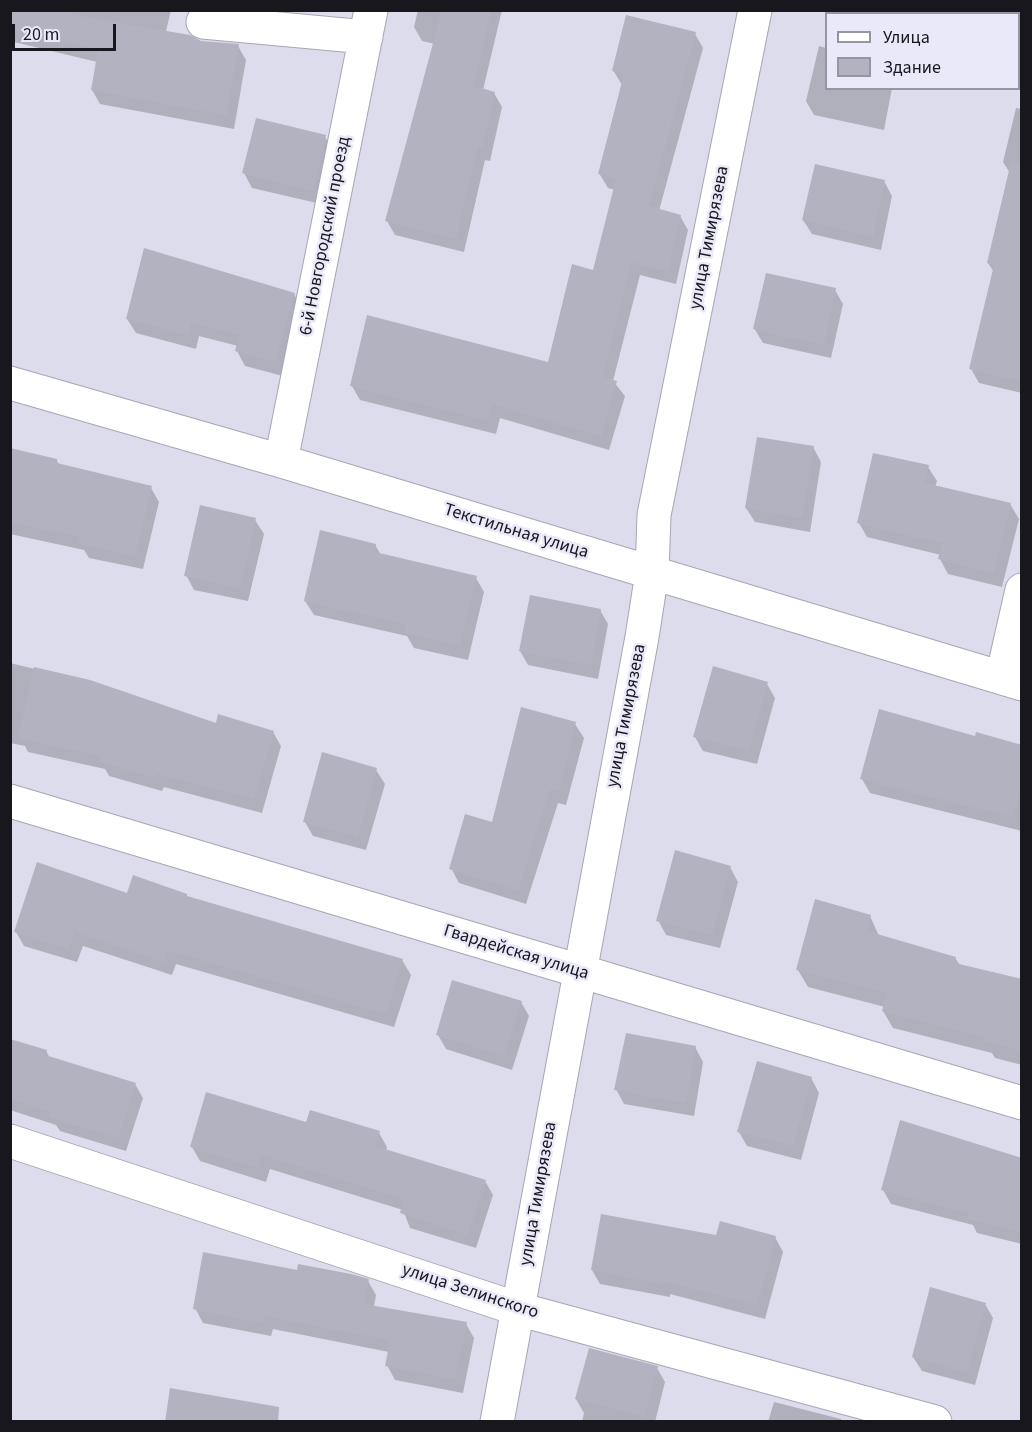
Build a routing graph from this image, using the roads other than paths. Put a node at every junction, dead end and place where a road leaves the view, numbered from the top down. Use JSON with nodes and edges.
{"nodes":[{"id":1,"x":755,"y":10,"type":"edge"},
{"id":2,"x":203,"y":22,"type":"dead end"},
{"id":3,"x":368,"y":24,"type":"edge"},
{"id":4,"x":10,"y":383,"type":"edge"},
{"id":5,"x":281,"y":461,"type":"junction"},
{"id":6,"x":652,"y":573,"type":"junction"},
{"id":7,"x":1022,"y":590,"type":"edge"},
{"id":8,"x":1012,"y":681,"type":"edge"},
{"id":9,"x":10,"y":801,"type":"edge"},
{"id":10,"x":578,"y":972,"type":"junction"},
{"id":11,"x":1022,"y":1103,"type":"edge"},
{"id":12,"x":10,"y":1141,"type":"edge"},
{"id":13,"x":519,"y":1309,"type":"junction"},
{"id":14,"x":496,"y":1422,"type":"edge"},
{"id":15,"x":935,"y":1422,"type":"edge"}],
"edges":[{"from":1,"to":6,"type":"street","name":"улица Тимирязева"},
{"from":2,"to":3,"type":"street"},
{"from":3,"to":5,"type":"street","name":"6-й Новгородский проезд"},
{"from":4,"to":5,"type":"street","name":"Текстильная улица"},
{"from":5,"to":6,"type":"street","name":"Текстильная улица"},
{"from":6,"to":8,"type":"street","name":"Текстильная улица"},
{"from":6,"to":10,"type":"street","name":"улица Тимирязева"},
{"from":7,"to":8,"type":"street"},
{"from":9,"to":10,"type":"street","name":"Гвардейская улица"},
{"from":10,"to":11,"type":"street","name":"Гвардейская улица"},
{"from":10,"to":13,"type":"street","name":"улица Тимирязева"},
{"from":12,"to":13,"type":"street","name":"улица Зелинского"},
{"from":13,"to":14,"type":"street","name":"улица Тимирязева"},
{"from":13,"to":15,"type":"street","name":"улица Зелинского"}]}
